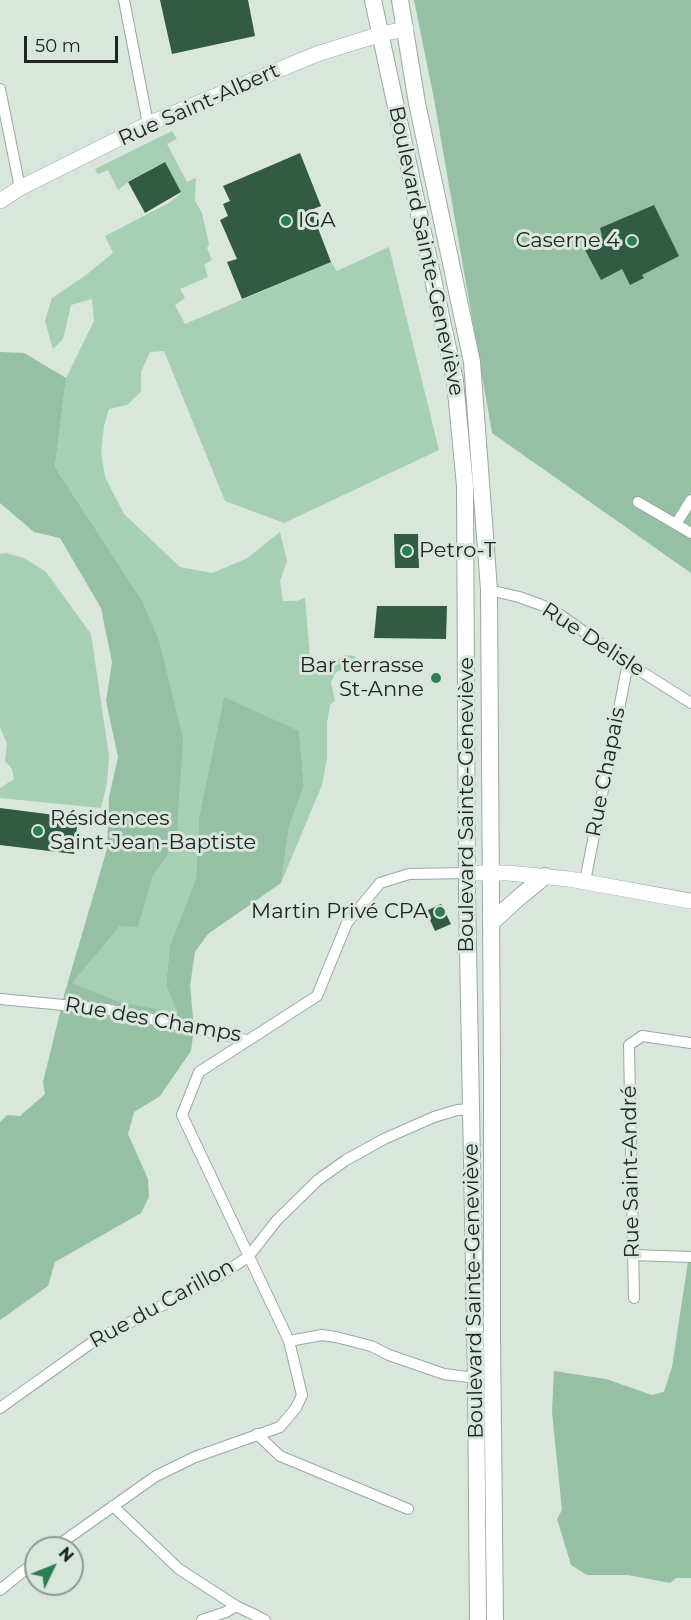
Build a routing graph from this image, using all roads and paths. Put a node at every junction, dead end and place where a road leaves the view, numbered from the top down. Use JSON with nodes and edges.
{"nodes":[{"id":1,"x":124,"y":0,"type":"edge"},
{"id":2,"x":373,"y":0,"type":"edge"},
{"id":3,"x":400,"y":0,"type":"edge"},
{"id":4,"x":406,"y":29,"type":"junction"},
{"id":5,"x":381,"y":34,"type":"junction"},
{"id":6,"x":0,"y":89,"type":"edge"},
{"id":7,"x":148,"y":124,"type":"junction"},
{"id":8,"x":20,"y":188,"type":"junction"},
{"id":9,"x":0,"y":201,"type":"edge"},
{"id":10,"x":691,"y":500,"type":"edge"},
{"id":11,"x":638,"y":502,"type":"dead end"},
{"id":12,"x":676,"y":524,"type":"junction"},
{"id":13,"x":691,"y":533,"type":"edge"},
{"id":14,"x":489,"y":590,"type":"junction"},
{"id":15,"x":628,"y":663,"type":"junction"},
{"id":16,"x":691,"y":703,"type":"edge"},
{"id":17,"x":467,"y":873,"type":"junction"},
{"id":18,"x":490,"y":873,"type":"junction"},
{"id":19,"x":545,"y":876,"type":"junction"},
{"id":20,"x":585,"y":881,"type":"junction"},
{"id":21,"x":691,"y":901,"type":"edge"},
{"id":22,"x":491,"y":923,"type":"junction"},
{"id":23,"x":0,"y":999,"type":"edge"},
{"id":24,"x":246,"y":1040,"type":"junction"},
{"id":25,"x":691,"y":1043,"type":"edge"},
{"id":26,"x":471,"y":1109,"type":"junction"},
{"id":27,"x":632,"y":1256,"type":"junction"},
{"id":28,"x":248,"y":1257,"type":"junction"},
{"id":29,"x":691,"y":1257,"type":"edge"},
{"id":30,"x":634,"y":1298,"type":"dead end"},
{"id":31,"x":289,"y":1341,"type":"junction"},
{"id":32,"x":476,"y":1378,"type":"junction"},
{"id":33,"x":0,"y":1408,"type":"edge"},
{"id":34,"x":257,"y":1434,"type":"junction"},
{"id":35,"x":113,"y":1506,"type":"junction"},
{"id":36,"x":408,"y":1509,"type":"dead end"},
{"id":37,"x":71,"y":1536,"type":"edge"},
{"id":38,"x":24,"y":1571,"type":"edge"},
{"id":39,"x":0,"y":1590,"type":"edge"},
{"id":40,"x":236,"y":1606,"type":"junction"},
{"id":41,"x":202,"y":1620,"type":"edge"},
{"id":42,"x":265,"y":1620,"type":"edge"},
{"id":43,"x":478,"y":1620,"type":"edge"},
{"id":44,"x":495,"y":1620,"type":"edge"}],
"edges":[{"from":1,"to":7,"type":"street"},
{"from":2,"to":5,"type":"main road","name":"Boulevard Sainte-Geneviève"},
{"from":3,"to":4,"type":"main road","name":"Boulevard Sainte-Geneviève"},
{"from":4,"to":5,"type":"street","name":"Rue Saint-Albert"},
{"from":4,"to":14,"type":"main road","name":"Boulevard Sainte-Geneviève"},
{"from":5,"to":7,"type":"street","name":"Rue Saint-Albert"},
{"from":5,"to":17,"type":"main road","name":"Boulevard Sainte-Geneviève"},
{"from":6,"to":8,"type":"street"},
{"from":7,"to":8,"type":"street","name":"Rue Saint-Albert"},
{"from":8,"to":9,"type":"street","name":"Rue Saint-Albert"},
{"from":10,"to":12,"type":"street"},
{"from":11,"to":12,"type":"street"},
{"from":12,"to":13,"type":"street"},
{"from":14,"to":15,"type":"street","name":"Rue Delisle"},
{"from":14,"to":18,"type":"main road","name":"Boulevard Sainte-Geneviève"},
{"from":15,"to":16,"type":"street","name":"Rue Delisle"},
{"from":15,"to":20,"type":"street","name":"Rue Chapais"},
{"from":17,"to":18,"type":"street","name":"Rue des Champs"},
{"from":17,"to":24,"type":"street","name":"Rue des Champs"},
{"from":17,"to":26,"type":"main road","name":"Boulevard Sainte-Geneviève"},
{"from":18,"to":19,"type":"street","name":"Rue des Champs"},
{"from":18,"to":22,"type":"main road","name":"Boulevard Sainte-Geneviève"},
{"from":19,"to":20,"type":"street","name":"Rue des Champs"},
{"from":19,"to":22,"type":"main road"},
{"from":20,"to":21,"type":"street","name":"Rue des Champs"},
{"from":22,"to":44,"type":"main road","name":"Boulevard Sainte-Geneviève"},
{"from":23,"to":24,"type":"street","name":"Rue des Champs"},
{"from":24,"to":28,"type":"street"},
{"from":25,"to":27,"type":"street","name":"Rue Saint-André"},
{"from":26,"to":28,"type":"street","name":"Rue du Carillon"},
{"from":26,"to":32,"type":"main road","name":"Boulevard Sainte-Geneviève"},
{"from":27,"to":29,"type":"street"},
{"from":27,"to":30,"type":"street","name":"Rue Saint-André"},
{"from":28,"to":31,"type":"street"},
{"from":28,"to":33,"type":"street","name":"Rue du Carillon"},
{"from":31,"to":32,"type":"street"},
{"from":31,"to":34,"type":"street"},
{"from":32,"to":43,"type":"main road","name":"Boulevard Sainte-Geneviève"},
{"from":34,"to":35,"type":"street"},
{"from":34,"to":36,"type":"street"},
{"from":35,"to":37,"type":"street"},
{"from":35,"to":40,"type":"street"},
{"from":38,"to":39,"type":"street"},
{"from":40,"to":41,"type":"street"},
{"from":40,"to":42,"type":"street"}]}
